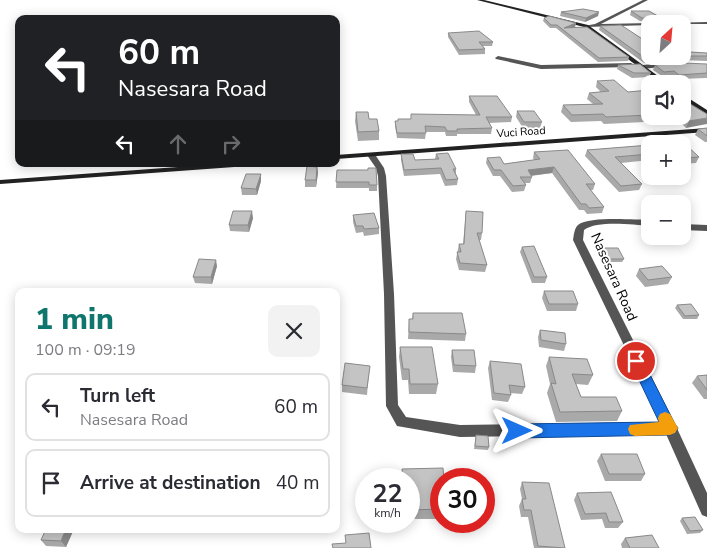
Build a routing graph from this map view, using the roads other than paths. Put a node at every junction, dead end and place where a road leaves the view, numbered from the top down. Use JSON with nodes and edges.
{"nodes":[{"id":1,"x":479,"y":0,"type":"edge"},
{"id":2,"x":646,"y":0,"type":"edge"},
{"id":3,"x":707,"y":22,"type":"edge"},
{"id":4,"x":691,"y":23,"type":"edge"},
{"id":5,"x":641,"y":24,"type":"edge"},
{"id":6,"x":586,"y":26,"type":"junction"},
{"id":7,"x":593,"y":26,"type":"junction"},
{"id":8,"x":498,"y":58,"type":"dead end"},
{"id":9,"x":672,"y":65,"type":"edge"},
{"id":10,"x":642,"y":66,"type":"junction"},
{"id":11,"x":654,"y":75,"type":"edge"},
{"id":12,"x":691,"y":102,"type":"edge"},
{"id":13,"x":707,"y":113,"type":"edge"},
{"id":14,"x":707,"y":130,"type":"edge"},
{"id":15,"x":371,"y":154,"type":"junction"},
{"id":16,"x":340,"y":157,"type":"edge"},
{"id":17,"x":207,"y":167,"type":"edge"},
{"id":18,"x":0,"y":182,"type":"edge"},
{"id":19,"x":641,"y":223,"type":"edge"},
{"id":20,"x":691,"y":227,"type":"edge"},
{"id":21,"x":707,"y":228,"type":"edge"},
{"id":22,"x":670,"y":428,"type":"junction"},
{"id":23,"x":707,"y":510,"type":"edge"}],
"edges":[{"from":1,"to":6,"type":"main road"},
{"from":2,"to":7,"type":"street"},
{"from":3,"to":4,"type":"street"},
{"from":5,"to":7,"type":"street"},
{"from":6,"to":7,"type":"street"},
{"from":6,"to":10,"type":"main road"},
{"from":8,"to":10,"type":"street"},
{"from":9,"to":10,"type":"street"},
{"from":10,"to":11,"type":"main road"},
{"from":12,"to":13,"type":"main road"},
{"from":14,"to":15,"type":"main road","name":"Vuci Road"},
{"from":15,"to":16,"type":"main road","name":"Vuci Road"},
{"from":15,"to":22,"type":"street"},
{"from":17,"to":18,"type":"main road"},
{"from":19,"to":22,"type":"street","name":"Nasesara Road"},
{"from":20,"to":21,"type":"street"},
{"from":22,"to":23,"type":"street","name":"Nasesara Road"}]}
